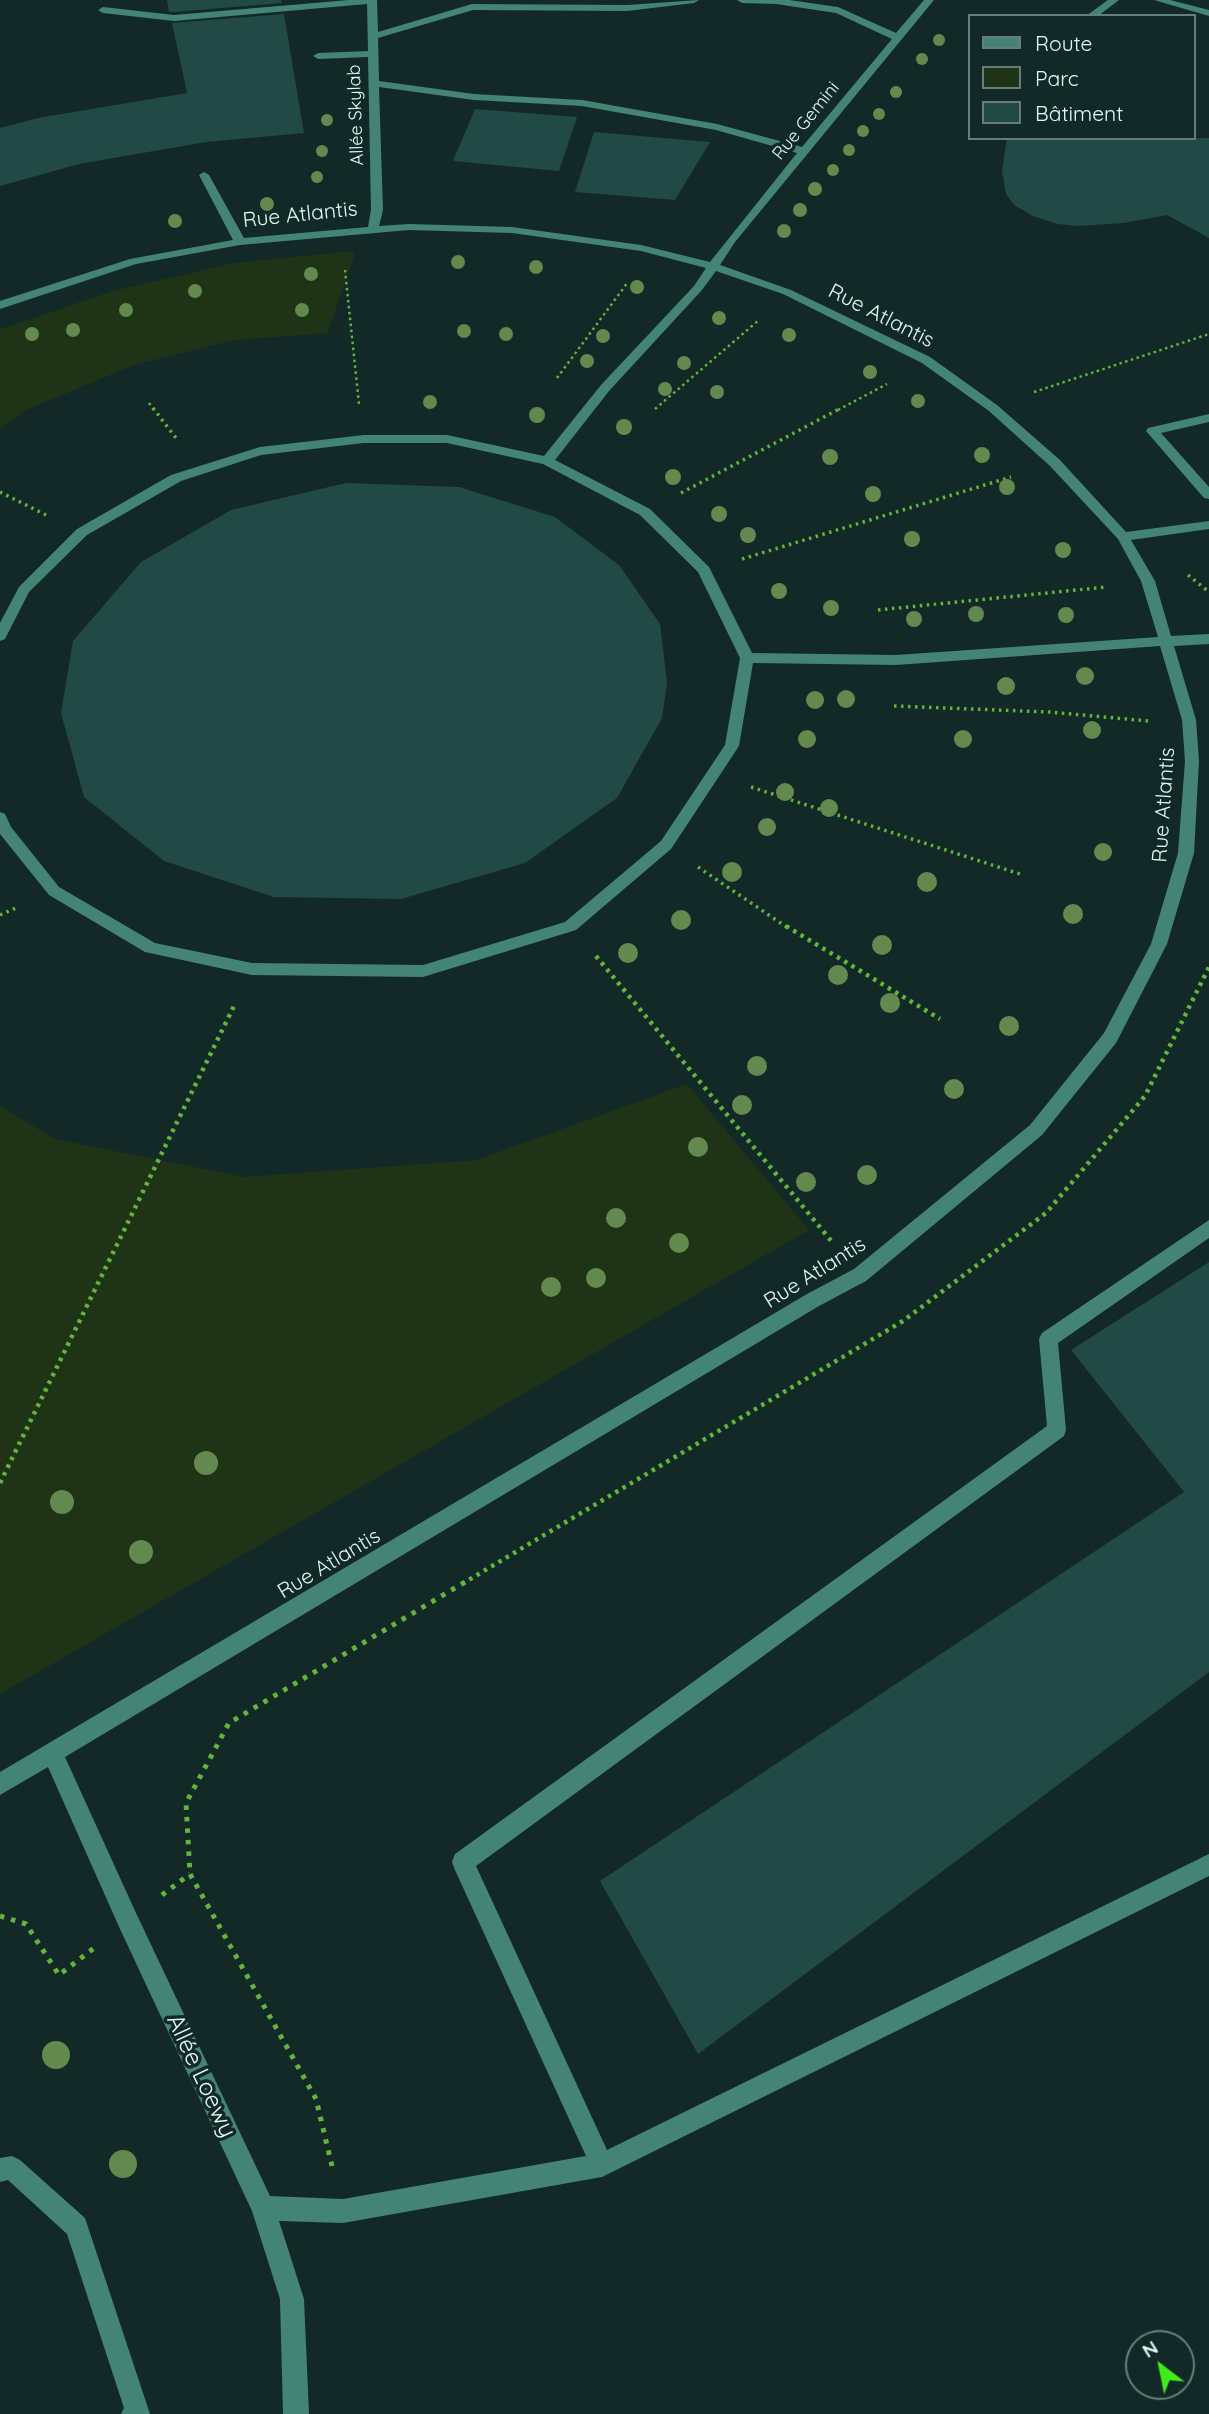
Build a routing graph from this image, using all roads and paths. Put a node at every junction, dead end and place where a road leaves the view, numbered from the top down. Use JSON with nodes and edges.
{"nodes":[{"id":1,"x":694,"y":0,"type":"edge"},
{"id":2,"x":741,"y":0,"type":"edge"},
{"id":3,"x":929,"y":0,"type":"edge"},
{"id":4,"x":1114,"y":0,"type":"edge"},
{"id":5,"x":1159,"y":0,"type":"edge"},
{"id":6,"x":372,"y":1,"type":"edge"},
{"id":7,"x":103,"y":10,"type":"dead end"},
{"id":8,"x":1209,"y":13,"type":"edge"},
{"id":9,"x":1094,"y":14,"type":"edge"},
{"id":10,"x":372,"y":37,"type":"junction"},
{"id":11,"x":896,"y":37,"type":"junction"},
{"id":12,"x":371,"y":54,"type":"junction"},
{"id":13,"x":318,"y":56,"type":"dead end"},
{"id":14,"x":372,"y":83,"type":"junction"},
{"id":15,"x":804,"y":150,"type":"junction"},
{"id":16,"x":204,"y":175,"type":"dead end"},
{"id":17,"x":373,"y":229,"type":"junction"},
{"id":18,"x":240,"y":242,"type":"junction"},
{"id":19,"x":345,"y":265,"type":"dead end"},
{"id":20,"x":713,"y":266,"type":"junction"},
{"id":21,"x":629,"y":281,"type":"dead end"},
{"id":22,"x":0,"y":305,"type":"edge"},
{"id":23,"x":762,"y":318,"type":"dead end"},
{"id":24,"x":1209,"y":334,"type":"edge"},
{"id":25,"x":926,"y":360,"type":"junction"},
{"id":26,"x":557,"y":378,"type":"dead end"},
{"id":27,"x":1030,"y":394,"type":"dead end"},
{"id":28,"x":655,"y":409,"type":"dead end"},
{"id":29,"x":1209,"y":418,"type":"edge"},
{"id":30,"x":363,"y":439,"type":"junction"},
{"id":31,"x":547,"y":461,"type":"junction"},
{"id":32,"x":1055,"y":463,"type":"junction"},
{"id":33,"x":0,"y":492,"type":"edge"},
{"id":34,"x":1209,"y":495,"type":"edge"},
{"id":35,"x":645,"y":512,"type":"junction"},
{"id":36,"x":1209,"y":525,"type":"edge"},
{"id":37,"x":82,"y":532,"type":"junction"},
{"id":38,"x":1123,"y":537,"type":"junction"},
{"id":39,"x":704,"y":570,"type":"junction"},
{"id":40,"x":1148,"y":581,"type":"junction"},
{"id":41,"x":878,"y":610,"type":"dead end"},
{"id":42,"x":0,"y":636,"type":"edge"},
{"id":43,"x":1209,"y":639,"type":"edge"},
{"id":44,"x":1166,"y":641,"type":"junction"},
{"id":45,"x":747,"y":658,"type":"junction"},
{"id":46,"x":894,"y":706,"type":"dead end"},
{"id":47,"x":1189,"y":719,"type":"junction"},
{"id":48,"x":713,"y":775,"type":"junction"},
{"id":49,"x":0,"y":818,"type":"edge"},
{"id":50,"x":666,"y":845,"type":"junction"},
{"id":51,"x":1020,"y":874,"type":"dead end"},
{"id":52,"x":570,"y":926,"type":"junction"},
{"id":53,"x":1209,"y":967,"type":"edge"},
{"id":54,"x":252,"y":969,"type":"junction"},
{"id":55,"x":940,"y":1019,"type":"dead end"},
{"id":56,"x":1209,"y":1228,"type":"edge"},
{"id":57,"x":860,"y":1275,"type":"junction"},
{"id":58,"x":0,"y":1483,"type":"edge"},
{"id":59,"x":53,"y":1753,"type":"junction"},
{"id":60,"x":0,"y":1784,"type":"edge"},
{"id":61,"x":1209,"y":1865,"type":"edge"},
{"id":62,"x":602,"y":2165,"type":"junction"},
{"id":63,"x":0,"y":2170,"type":"edge"},
{"id":64,"x":263,"y":2208,"type":"junction"},
{"id":65,"x":343,"y":2211,"type":"junction"},
{"id":66,"x":134,"y":2414,"type":"edge"},
{"id":67,"x":296,"y":2414,"type":"edge"}],
"edges":[{"from":1,"to":10,"type":"street"},
{"from":2,"to":11,"type":"street"},
{"from":3,"to":11,"type":"street","name":"Rue Gemini"},
{"from":4,"to":9,"type":"street"},
{"from":5,"to":8,"type":"street"},
{"from":6,"to":7,"type":"street"},
{"from":6,"to":10,"type":"street","name":"Allée Skylab"},
{"from":10,"to":12,"type":"street","name":"Allée Skylab"},
{"from":11,"to":15,"type":"street","name":"Rue Gemini"},
{"from":12,"to":13,"type":"street"},
{"from":12,"to":14,"type":"street","name":"Allée Skylab"},
{"from":14,"to":15,"type":"street"},
{"from":14,"to":17,"type":"street","name":"Allée Skylab"},
{"from":15,"to":20,"type":"street","name":"Rue Gemini"},
{"from":16,"to":18,"type":"street"},
{"from":17,"to":18,"type":"street","name":"Rue Atlantis"},
{"from":17,"to":20,"type":"street","name":"Rue Atlantis"},
{"from":18,"to":22,"type":"street","name":"Rue Atlantis"},
{"from":19,"to":30,"type":"path"},
{"from":20,"to":25,"type":"street","name":"Rue Atlantis"},
{"from":20,"to":31,"type":"street","name":"Rue Gemini"},
{"from":21,"to":26,"type":"path"},
{"from":23,"to":28,"type":"path"},
{"from":24,"to":27,"type":"path"},
{"from":25,"to":32,"type":"street","name":"Rue Atlantis"},
{"from":25,"to":35,"type":"path"},
{"from":29,"to":34,"type":"street"},
{"from":30,"to":31,"type":"street"},
{"from":30,"to":37,"type":"street"},
{"from":31,"to":35,"type":"street"},
{"from":32,"to":38,"type":"street","name":"Rue Atlantis"},
{"from":32,"to":39,"type":"path"},
{"from":33,"to":37,"type":"path"},
{"from":35,"to":39,"type":"street"},
{"from":36,"to":38,"type":"street"},
{"from":37,"to":42,"type":"street"},
{"from":38,"to":40,"type":"street","name":"Rue Atlantis"},
{"from":39,"to":45,"type":"street"},
{"from":40,"to":41,"type":"path"},
{"from":40,"to":44,"type":"street","name":"Rue Atlantis"},
{"from":43,"to":44,"type":"street"},
{"from":44,"to":45,"type":"street"},
{"from":44,"to":47,"type":"street","name":"Rue Atlantis"},
{"from":45,"to":48,"type":"street"},
{"from":46,"to":47,"type":"path"},
{"from":47,"to":57,"type":"street","name":"Rue Atlantis"},
{"from":48,"to":50,"type":"street"},
{"from":48,"to":51,"type":"path"},
{"from":49,"to":54,"type":"street"},
{"from":50,"to":52,"type":"street"},
{"from":50,"to":55,"type":"path"},
{"from":52,"to":54,"type":"street"},
{"from":52,"to":57,"type":"path"},
{"from":53,"to":65,"type":"path"},
{"from":54,"to":58,"type":"path"},
{"from":56,"to":62,"type":"street"},
{"from":57,"to":59,"type":"street","name":"Rue Atlantis"},
{"from":59,"to":60,"type":"street","name":"Rue Atlantis"},
{"from":59,"to":64,"type":"street","name":"Allée Loewy"},
{"from":61,"to":62,"type":"street"},
{"from":62,"to":65,"type":"street"},
{"from":63,"to":66,"type":"street"},
{"from":64,"to":65,"type":"street"},
{"from":64,"to":67,"type":"street","name":"Allée Loewy"}]}
